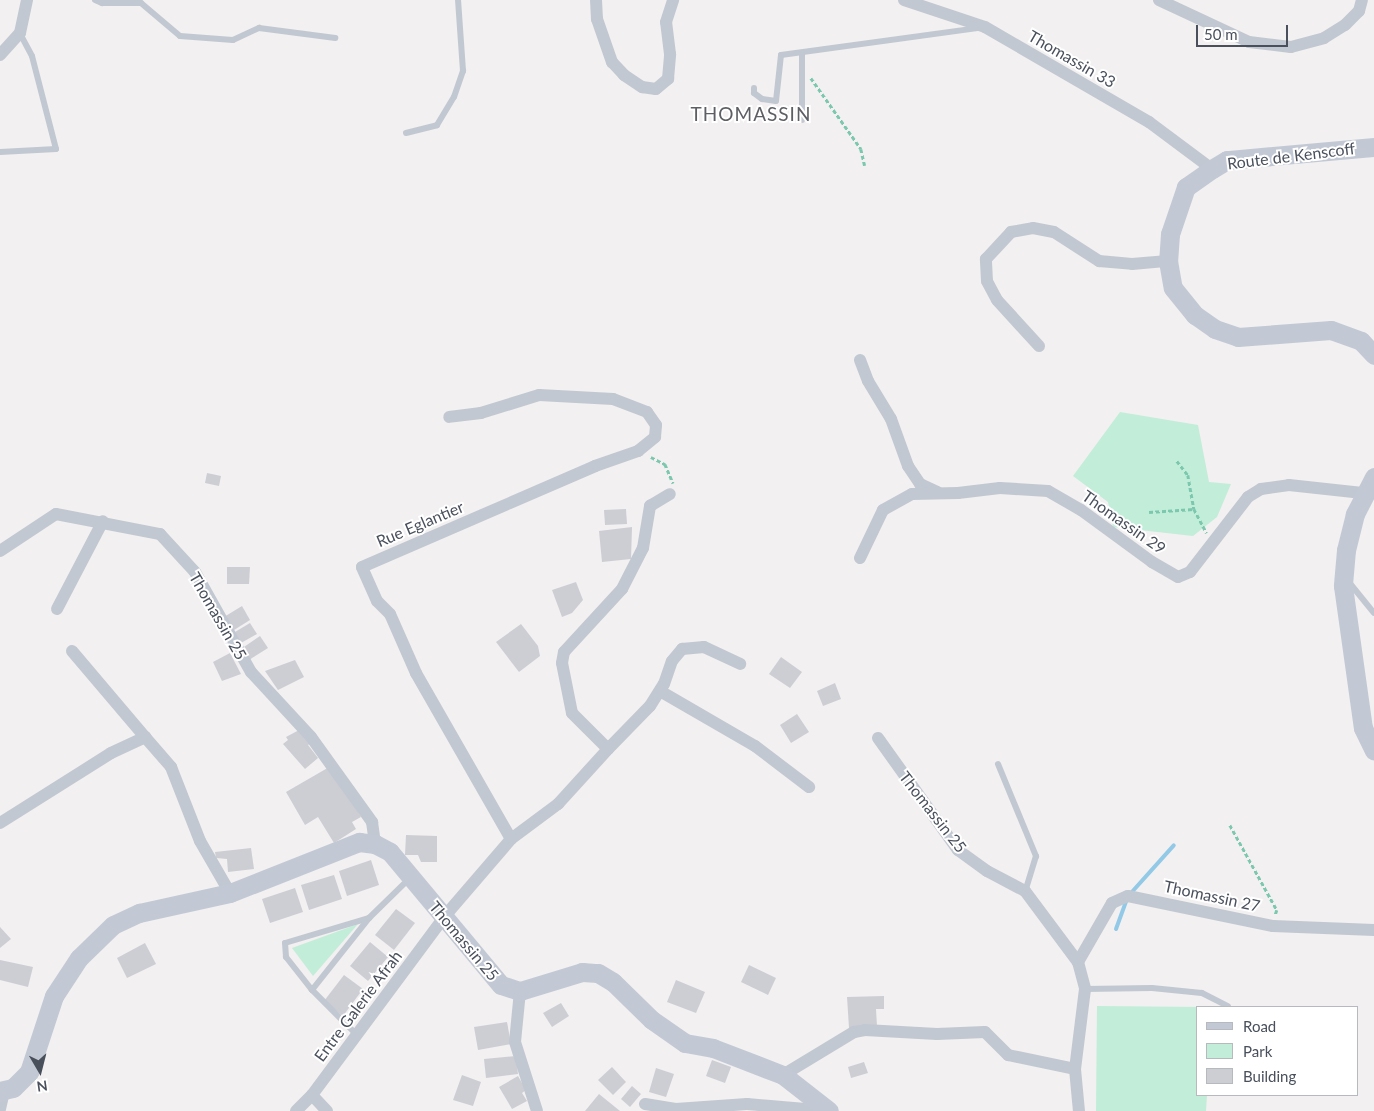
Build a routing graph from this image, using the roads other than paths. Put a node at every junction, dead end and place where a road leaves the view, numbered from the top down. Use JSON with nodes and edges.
{"nodes":[{"id":1,"x":27,"y":0,"type":"edge"},
{"id":2,"x":95,"y":0,"type":"edge"},
{"id":3,"x":458,"y":0,"type":"edge"},
{"id":4,"x":596,"y":0,"type":"edge"},
{"id":5,"x":673,"y":0,"type":"edge"},
{"id":6,"x":904,"y":0,"type":"edge"},
{"id":7,"x":1159,"y":0,"type":"edge"},
{"id":8,"x":1362,"y":0,"type":"edge"},
{"id":9,"x":985,"y":27,"type":"junction"},
{"id":10,"x":20,"y":33,"type":"junction"},
{"id":11,"x":335,"y":38,"type":"dead end"},
{"id":12,"x":802,"y":54,"type":"junction"},
{"id":13,"x":0,"y":55,"type":"edge"},
{"id":14,"x":754,"y":88,"type":"dead end"},
{"id":15,"x":802,"y":120,"type":"dead end"},
{"id":16,"x":406,"y":134,"type":"dead end"},
{"id":17,"x":1374,"y":147,"type":"edge"},
{"id":18,"x":0,"y":152,"type":"edge"},
{"id":19,"x":1212,"y":169,"type":"junction"},
{"id":20,"x":1168,"y":261,"type":"junction"},
{"id":21,"x":1038,"y":346,"type":"dead end"},
{"id":22,"x":1374,"y":355,"type":"edge"},
{"id":23,"x":860,"y":360,"type":"dead end"},
{"id":24,"x":449,"y":417,"type":"dead end"},
{"id":25,"x":1370,"y":487,"type":"edge"},
{"id":26,"x":670,"y":494,"type":"road end"},
{"id":27,"x":939,"y":494,"type":"junction"},
{"id":28,"x":103,"y":521,"type":"junction"},
{"id":29,"x":0,"y":551,"type":"edge"},
{"id":30,"x":860,"y":558,"type":"dead end"},
{"id":31,"x":1343,"y":576,"type":"junction"},
{"id":32,"x":57,"y":609,"type":"dead end"},
{"id":33,"x":1374,"y":613,"type":"edge"},
{"id":34,"x":72,"y":651,"type":"dead end"},
{"id":35,"x":740,"y":664,"type":"dead end"},
{"id":36,"x":660,"y":691,"type":"junction"},
{"id":37,"x":145,"y":736,"type":"junction"},
{"id":38,"x":878,"y":738,"type":"dead end"},
{"id":39,"x":608,"y":749,"type":"junction"},
{"id":40,"x":1374,"y":751,"type":"edge"},
{"id":41,"x":998,"y":764,"type":"dead end"},
{"id":42,"x":809,"y":787,"type":"dead end"},
{"id":43,"x":0,"y":823,"type":"edge"},
{"id":44,"x":511,"y":839,"type":"junction"},
{"id":45,"x":376,"y":844,"type":"junction"},
{"id":46,"x":410,"y":878,"type":"junction"},
{"id":47,"x":1025,"y":891,"type":"junction"},
{"id":48,"x":230,"y":893,"type":"junction"},
{"id":49,"x":444,"y":917,"type":"junction"},
{"id":50,"x":369,"y":918,"type":"junction"},
{"id":51,"x":1374,"y":930,"type":"edge"},
{"id":52,"x":1078,"y":962,"type":"junction"},
{"id":53,"x":1084,"y":989,"type":"junction"},
{"id":54,"x":312,"y":990,"type":"junction"},
{"id":55,"x":520,"y":991,"type":"junction"},
{"id":56,"x":1228,"y":1006,"type":"dead end"},
{"id":57,"x":357,"y":1035,"type":"junction"},
{"id":58,"x":1075,"y":1069,"type":"junction"},
{"id":59,"x":783,"y":1075,"type":"junction"},
{"id":60,"x":312,"y":1094,"type":"junction"},
{"id":61,"x":1,"y":1097,"type":"edge"},
{"id":62,"x":645,"y":1104,"type":"dead end"},
{"id":63,"x":296,"y":1111,"type":"edge"},
{"id":64,"x":327,"y":1111,"type":"edge"},
{"id":65,"x":537,"y":1111,"type":"edge"},
{"id":66,"x":829,"y":1111,"type":"edge"},
{"id":67,"x":1079,"y":1111,"type":"edge"}],
"edges":[{"from":1,"to":10,"type":"street"},
{"from":2,"to":11,"type":"lane"},
{"from":3,"to":16,"type":"lane"},
{"from":4,"to":5,"type":"street"},
{"from":6,"to":9,"type":"street","name":"Thomassin 33"},
{"from":7,"to":8,"type":"street"},
{"from":9,"to":12,"type":"lane"},
{"from":9,"to":19,"type":"street","name":"Thomassin 33"},
{"from":10,"to":13,"type":"street"},
{"from":10,"to":18,"type":"lane"},
{"from":12,"to":14,"type":"lane"},
{"from":12,"to":15,"type":"lane"},
{"from":17,"to":19,"type":"street","name":"Route de Kenscoff"},
{"from":19,"to":20,"type":"street","name":"Route de Kenscoff"},
{"from":20,"to":21,"type":"street"},
{"from":20,"to":22,"type":"street","name":"Route de Kenscoff"},
{"from":23,"to":27,"type":"street"},
{"from":24,"to":44,"type":"street","name":"Rue Eglantier"},
{"from":25,"to":27,"type":"street","name":"Thomassin 29"},
{"from":25,"to":31,"type":"street"},
{"from":26,"to":39,"type":"street"},
{"from":27,"to":30,"type":"street","name":"Thomassin 29"},
{"from":28,"to":29,"type":"street"},
{"from":28,"to":32,"type":"street"},
{"from":28,"to":45,"type":"street","name":"Thomassin 25"},
{"from":31,"to":33,"type":"lane"},
{"from":31,"to":40,"type":"street"},
{"from":34,"to":37,"type":"street"},
{"from":35,"to":36,"type":"street"},
{"from":36,"to":39,"type":"street"},
{"from":36,"to":42,"type":"street"},
{"from":37,"to":43,"type":"street"},
{"from":37,"to":48,"type":"street"},
{"from":38,"to":47,"type":"street","name":"Thomassin 25"},
{"from":39,"to":44,"type":"street"},
{"from":41,"to":47,"type":"lane"},
{"from":44,"to":49,"type":"street"},
{"from":45,"to":46,"type":"street","name":"Thomassin 25"},
{"from":45,"to":48,"type":"street"},
{"from":46,"to":49,"type":"street","name":"Thomassin 25"},
{"from":46,"to":50,"type":"lane"},
{"from":47,"to":52,"type":"street","name":"Thomassin 25"},
{"from":48,"to":61,"type":"street"},
{"from":49,"to":55,"type":"street","name":"Thomassin 25"},
{"from":49,"to":57,"type":"street","name":"Entre Galerie Afrah"},
{"from":50,"to":54,"type":"lane"},
{"from":50,"to":54,"type":"lane"},
{"from":51,"to":52,"type":"street","name":"Thomassin 27"},
{"from":52,"to":53,"type":"street","name":"Thomassin 25"},
{"from":53,"to":56,"type":"lane"},
{"from":53,"to":58,"type":"street","name":"Thomassin 25"},
{"from":54,"to":57,"type":"lane"},
{"from":55,"to":59,"type":"street"},
{"from":55,"to":65,"type":"street"},
{"from":57,"to":60,"type":"street","name":"Entre Galerie Afrah"},
{"from":58,"to":59,"type":"street"},
{"from":58,"to":67,"type":"street","name":"Thomassin 25"},
{"from":59,"to":66,"type":"street"},
{"from":60,"to":63,"type":"street","name":"Entre Galerie Afrah"},
{"from":60,"to":64,"type":"street"},
{"from":62,"to":66,"type":"street"}]}
